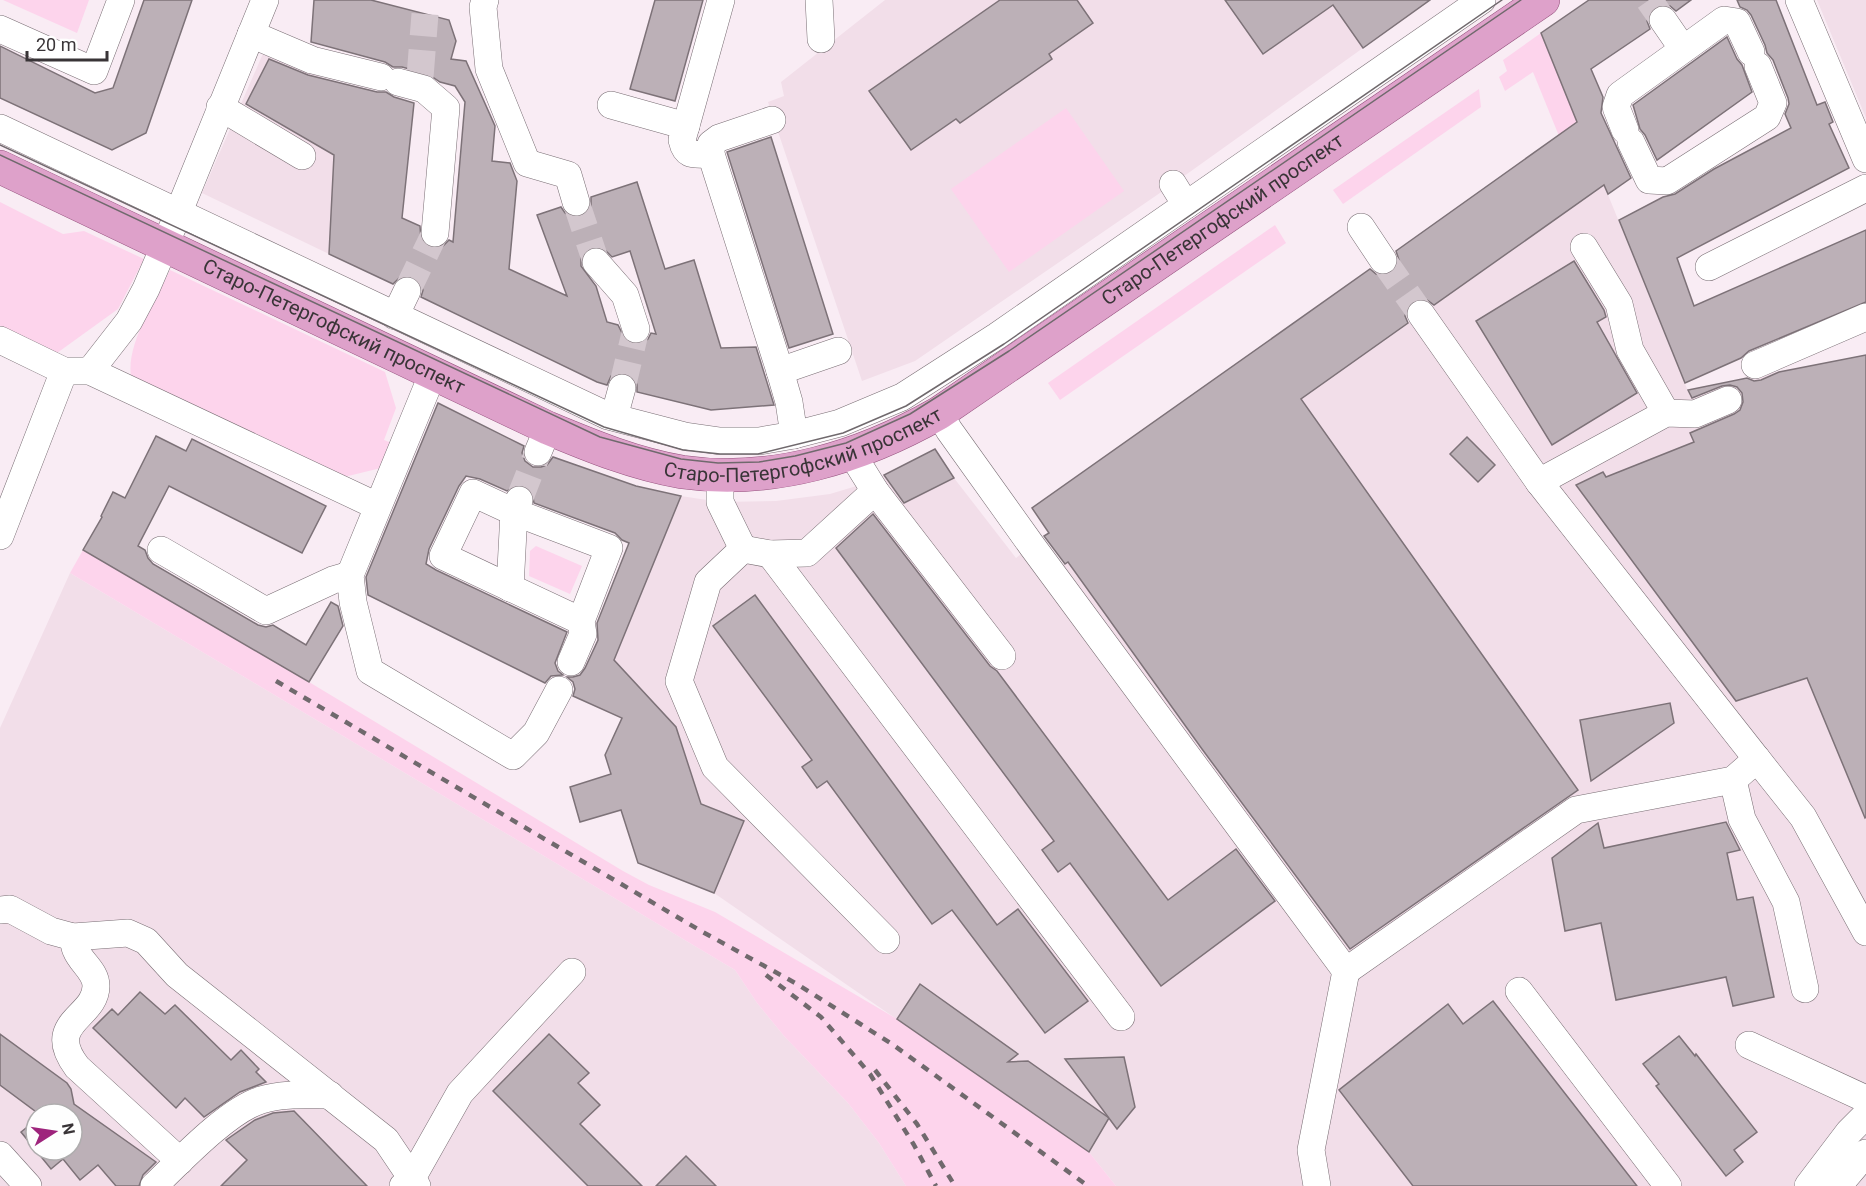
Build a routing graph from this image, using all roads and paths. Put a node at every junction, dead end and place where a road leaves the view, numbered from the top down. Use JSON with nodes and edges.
{"nodes":[{"id":1,"x":121,"y":0,"type":"edge"},
{"id":2,"x":265,"y":0,"type":"edge"},
{"id":3,"x":485,"y":0,"type":"edge"},
{"id":4,"x":721,"y":0,"type":"edge"},
{"id":5,"x":819,"y":0,"type":"edge"},
{"id":6,"x":1482,"y":0,"type":"edge"},
{"id":7,"x":1543,"y":0,"type":"edge"},
{"id":8,"x":1799,"y":0,"type":"edge"},
{"id":9,"x":1663,"y":20,"type":"tunnel mouth"},
{"id":10,"x":0,"y":29,"type":"edge"},
{"id":11,"x":251,"y":34,"type":"junction"},
{"id":12,"x":821,"y":39,"type":"dead end"},
{"id":13,"x":1683,"y":49,"type":"junction"},
{"id":14,"x":611,"y":105,"type":"dead end"},
{"id":15,"x":220,"y":107,"type":"junction"},
{"id":16,"x":771,"y":120,"type":"dead end"},
{"id":17,"x":686,"y":126,"type":"junction"},
{"id":18,"x":0,"y":128,"type":"edge"},
{"id":19,"x":711,"y":154,"type":"junction"},
{"id":20,"x":302,"y":156,"type":"dead end"},
{"id":21,"x":1866,"y":159,"type":"edge"},
{"id":22,"x":0,"y":167,"type":"edge"},
{"id":23,"x":1866,"y":188,"type":"edge"},
{"id":24,"x":183,"y":202,"type":"junction"},
{"id":25,"x":576,"y":202,"type":"tunnel mouth"},
{"id":26,"x":1360,"y":227,"type":"dead end"},
{"id":27,"x":435,"y":233,"type":"tunnel mouth"},
{"id":28,"x":165,"y":246,"type":"junction"},
{"id":29,"x":1584,"y":247,"type":"dead end"},
{"id":30,"x":1383,"y":260,"type":"tunnel mouth"},
{"id":31,"x":596,"y":262,"type":"tunnel mouth"},
{"id":32,"x":1709,"y":267,"type":"dead end"},
{"id":33,"x":407,"y":291,"type":"tunnel mouth"},
{"id":34,"x":1421,"y":314,"type":"tunnel mouth"},
{"id":35,"x":395,"y":316,"type":"junction"},
{"id":36,"x":1866,"y":317,"type":"edge"},
{"id":37,"x":636,"y":329,"type":"tunnel mouth"},
{"id":38,"x":0,"y":340,"type":"edge"},
{"id":39,"x":838,"y":351,"type":"dead end"},
{"id":40,"x":1755,"y":365,"type":"dead end"},
{"id":41,"x":77,"y":371,"type":"junction"},
{"id":42,"x":780,"y":371,"type":"junction"},
{"id":43,"x":433,"y":373,"type":"junction"},
{"id":44,"x":622,"y":388,"type":"tunnel mouth"},
{"id":45,"x":1728,"y":399,"type":"dead end"},
{"id":46,"x":939,"y":413,"type":"junction"},
{"id":47,"x":1665,"y":413,"type":"junction"},
{"id":48,"x":614,"y":417,"type":"junction"},
{"id":49,"x":794,"y":435,"type":"junction"},
{"id":50,"x":852,"y":454,"type":"junction"},
{"id":51,"x":720,"y":475,"type":"junction"},
{"id":52,"x":1539,"y":482,"type":"junction"},
{"id":53,"x":875,"y":491,"type":"junction"},
{"id":54,"x":377,"y":506,"type":"junction"},
{"id":55,"x":517,"y":506,"type":"junction"},
{"id":56,"x":0,"y":536,"type":"edge"},
{"id":57,"x":743,"y":549,"type":"junction"},
{"id":58,"x":161,"y":550,"type":"dead end"},
{"id":59,"x":770,"y":554,"type":"junction"},
{"id":60,"x":350,"y":575,"type":"junction"},
{"id":61,"x":510,"y":588,"type":"junction"},
{"id":62,"x":581,"y":621,"type":"junction"},
{"id":63,"x":1002,"y":656,"type":"dead end"},
{"id":64,"x":571,"y":662,"type":"dead end"},
{"id":65,"x":559,"y":690,"type":"dead end"},
{"id":66,"x":1757,"y":759,"type":"junction"},
{"id":67,"x":1733,"y":780,"type":"junction"},
{"id":68,"x":0,"y":910,"type":"edge"},
{"id":69,"x":1866,"y":932,"type":"edge"},
{"id":70,"x":73,"y":937,"type":"junction"},
{"id":71,"x":886,"y":940,"type":"dead end"},
{"id":72,"x":572,"y":972,"type":"dead end"},
{"id":73,"x":1346,"y":972,"type":"junction"},
{"id":74,"x":1805,"y":989,"type":"dead end"},
{"id":75,"x":1519,"y":991,"type":"dead end"},
{"id":76,"x":1121,"y":1017,"type":"dead end"},
{"id":77,"x":1749,"y":1045,"type":"dead end"},
{"id":78,"x":330,"y":1095,"type":"junction"},
{"id":79,"x":1866,"y":1099,"type":"edge"},
{"id":80,"x":1866,"y":1115,"type":"edge"},
{"id":81,"x":1866,"y":1153,"type":"edge"},
{"id":82,"x":0,"y":1155,"type":"edge"},
{"id":83,"x":180,"y":1161,"type":"junction"},
{"id":84,"x":410,"y":1183,"type":"edge"},
{"id":85,"x":28,"y":1186,"type":"edge"},
{"id":86,"x":154,"y":1186,"type":"edge"},
{"id":87,"x":1317,"y":1186,"type":"edge"},
{"id":88,"x":1668,"y":1186,"type":"edge"},
{"id":89,"x":1808,"y":1186,"type":"edge"},
{"id":90,"x":1838,"y":1186,"type":"edge"}],
"edges":[{"from":1,"to":10,"type":"street"},
{"from":2,"to":11,"type":"street"},
{"from":3,"to":25,"type":"street"},
{"from":4,"to":17,"type":"street"},
{"from":5,"to":12,"type":"street"},
{"from":6,"to":49,"type":"street","name":"Старо-Петергофский проспект"},
{"from":7,"to":46,"type":"main road","name":"Старо-Петергофский проспект"},
{"from":8,"to":21,"type":"street"},
{"from":9,"to":13,"type":"street"},
{"from":11,"to":15,"type":"street"},
{"from":11,"to":27,"type":"street"},
{"from":13,"to":13,"type":"street"},
{"from":14,"to":17,"type":"street"},
{"from":15,"to":20,"type":"street"},
{"from":15,"to":24,"type":"street"},
{"from":16,"to":19,"type":"street"},
{"from":17,"to":19,"type":"street"},
{"from":18,"to":24,"type":"street","name":"Старо-Петергофский проспект"},
{"from":19,"to":42,"type":"street"},
{"from":22,"to":28,"type":"main road","name":"Старо-Петергофский проспект"},
{"from":23,"to":32,"type":"street"},
{"from":24,"to":28,"type":"street"},
{"from":24,"to":35,"type":"street","name":"Старо-Петергофский проспект"},
{"from":26,"to":30,"type":"street"},
{"from":28,"to":41,"type":"street"},
{"from":28,"to":43,"type":"main road","name":"Старо-Петергофский проспект"},
{"from":29,"to":47,"type":"street"},
{"from":31,"to":37,"type":"street"},
{"from":33,"to":35,"type":"street"},
{"from":34,"to":52,"type":"street"},
{"from":35,"to":48,"type":"street","name":"Старо-Петергофский проспект"},
{"from":36,"to":40,"type":"street"},
{"from":38,"to":41,"type":"street"},
{"from":39,"to":42,"type":"street"},
{"from":41,"to":54,"type":"street"},
{"from":41,"to":56,"type":"street"},
{"from":42,"to":49,"type":"street"},
{"from":43,"to":51,"type":"main road","name":"Старо-Петергофский проспект"},
{"from":43,"to":54,"type":"street"},
{"from":44,"to":48,"type":"street"},
{"from":45,"to":47,"type":"street"},
{"from":46,"to":50,"type":"main road","name":"Старо-Петергофский проспект"},
{"from":46,"to":73,"type":"street"},
{"from":47,"to":52,"type":"street"},
{"from":48,"to":49,"type":"street","name":"Старо-Петергофский проспект"},
{"from":50,"to":51,"type":"main road","name":"Старо-Петергофский проспект"},
{"from":50,"to":53,"type":"street"},
{"from":51,"to":57,"type":"street"},
{"from":52,"to":66,"type":"street"},
{"from":53,"to":59,"type":"street"},
{"from":53,"to":63,"type":"street"},
{"from":54,"to":60,"type":"street"},
{"from":55,"to":61,"type":"street"},
{"from":55,"to":61,"type":"street"},
{"from":55,"to":62,"type":"street"},
{"from":57,"to":59,"type":"street"},
{"from":57,"to":71,"type":"street"},
{"from":58,"to":60,"type":"street"},
{"from":59,"to":76,"type":"street"},
{"from":60,"to":65,"type":"street"},
{"from":61,"to":62,"type":"street"},
{"from":62,"to":64,"type":"street"},
{"from":66,"to":67,"type":"street"},
{"from":66,"to":69,"type":"street"},
{"from":67,"to":73,"type":"street"},
{"from":67,"to":74,"type":"street"},
{"from":68,"to":70,"type":"street"},
{"from":70,"to":78,"type":"street"},
{"from":70,"to":83,"type":"street"},
{"from":72,"to":84,"type":"street"},
{"from":73,"to":87,"type":"street"},
{"from":75,"to":88,"type":"street"},
{"from":77,"to":79,"type":"street"},
{"from":78,"to":83,"type":"street"},
{"from":78,"to":84,"type":"street"},
{"from":80,"to":89,"type":"street"},
{"from":81,"to":90,"type":"street"},
{"from":82,"to":85,"type":"street"},
{"from":83,"to":86,"type":"street"}]}
